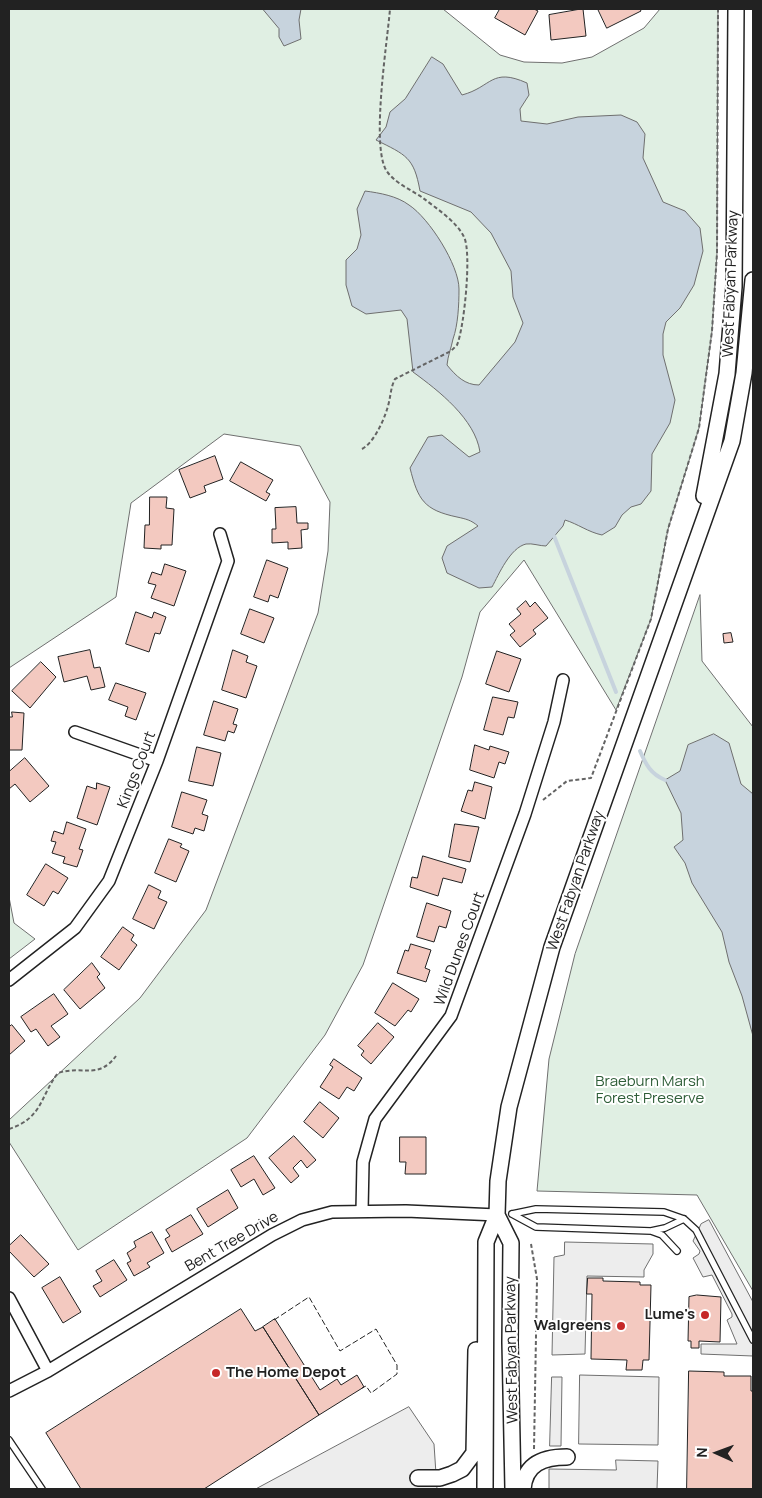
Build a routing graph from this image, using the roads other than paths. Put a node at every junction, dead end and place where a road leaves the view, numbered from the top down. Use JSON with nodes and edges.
{"nodes":[{"id":1,"x":736,"y":9,"type":"edge"},
{"id":2,"x":753,"y":280,"type":"edge"},
{"id":3,"x":220,"y":534,"type":"dead end"},
{"id":4,"x":692,"y":557,"type":"junction"},
{"id":5,"x":563,"y":680,"type":"dead end"},
{"id":6,"x":75,"y":732,"type":"dead end"},
{"id":7,"x":157,"y":761,"type":"junction"},
{"id":8,"x":9,"y":980,"type":"edge"},
{"id":9,"x":362,"y":1211,"type":"junction"},
{"id":10,"x":497,"y":1215,"type":"junction"},
{"id":11,"x":684,"y":1219,"type":"junction"},
{"id":12,"x":651,"y":1230,"type":"junction"},
{"id":13,"x":677,"y":1251,"type":"dead end"},
{"id":14,"x":485,"y":1297,"type":"junction"},
{"id":15,"x":9,"y":1298,"type":"edge"},
{"id":16,"x":753,"y":1340,"type":"edge"},
{"id":17,"x":48,"y":1371,"type":"junction"},
{"id":18,"x":9,"y":1391,"type":"edge"},
{"id":19,"x":9,"y":1440,"type":"edge"},
{"id":20,"x":567,"y":1457,"type":"dead end"},
{"id":21,"x":418,"y":1478,"type":"dead end"},
{"id":22,"x":42,"y":1489,"type":"edge"},
{"id":23,"x":485,"y":1489,"type":"edge"},
{"id":24,"x":513,"y":1489,"type":"edge"},
{"id":25,"x":523,"y":1489,"type":"edge"}],
"edges":[{"from":1,"to":4,"type":"main road","name":"West Fabyan Parkway"},
{"from":2,"to":4,"type":"main road","name":"West Fabyan Parkway"},
{"from":3,"to":7,"type":"street","name":"Kings Court"},
{"from":4,"to":10,"type":"main road","name":"West Fabyan Parkway"},
{"from":5,"to":9,"type":"street","name":"Wild Dunes Court"},
{"from":6,"to":7,"type":"street"},
{"from":7,"to":8,"type":"street","name":"Kings Court"},
{"from":9,"to":10,"type":"street","name":"Bent Tree Drive"},
{"from":9,"to":17,"type":"street","name":"Bent Tree Drive"},
{"from":10,"to":14,"type":"main road","name":"West Fabyan Parkway"},
{"from":10,"to":24,"type":"main road","name":"West Fabyan Parkway"},
{"from":11,"to":12,"type":"lane"},
{"from":11,"to":12,"type":"lane"},
{"from":11,"to":16,"type":"lane"},
{"from":12,"to":13,"type":"lane"},
{"from":14,"to":21,"type":"main road"},
{"from":14,"to":23,"type":"main road","name":"West Fabyan Parkway"},
{"from":15,"to":17,"type":"street"},
{"from":17,"to":18,"type":"street","name":"Bent Tree Drive"},
{"from":19,"to":22,"type":"lane"},
{"from":20,"to":25,"type":"main road"}]}
